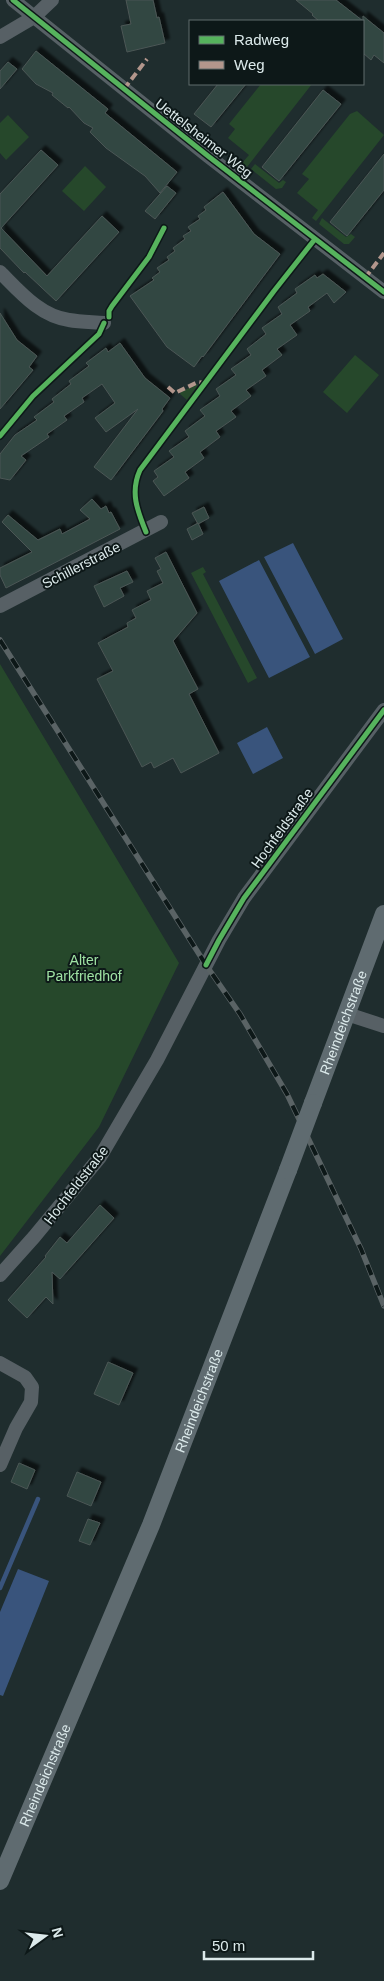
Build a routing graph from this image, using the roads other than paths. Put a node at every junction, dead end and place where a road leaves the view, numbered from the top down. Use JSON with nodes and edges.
{"nodes":[{"id":1,"x":12,"y":0,"type":"edge"},
{"id":2,"x":52,"y":0,"type":"edge"},
{"id":3,"x":34,"y":18,"type":"junction"},
{"id":4,"x":0,"y":38,"type":"edge"},
{"id":5,"x":0,"y":272,"type":"edge"},
{"id":6,"x":384,"y":292,"type":"edge"},
{"id":7,"x":104,"y":323,"type":"dead end"},
{"id":8,"x":161,"y":522,"type":"dead end"},
{"id":9,"x":0,"y":606,"type":"edge"},
{"id":10,"x":384,"y":710,"type":"edge"},
{"id":11,"x":384,"y":914,"type":"edge"},
{"id":12,"x":347,"y":1014,"type":"junction"},
{"id":13,"x":384,"y":1026,"type":"edge"},
{"id":14,"x":0,"y":1275,"type":"edge"},
{"id":15,"x":0,"y":1363,"type":"edge"},
{"id":16,"x":0,"y":1465,"type":"edge"},
{"id":17,"x":0,"y":1881,"type":"edge"}],
"edges":[{"from":1,"to":3,"type":"street","name":"Uettelsheimer Weg"},
{"from":2,"to":3,"type":"street"},
{"from":3,"to":4,"type":"street"},
{"from":3,"to":6,"type":"street","name":"Uettelsheimer Weg"},
{"from":5,"to":7,"type":"street"},
{"from":8,"to":9,"type":"street","name":"Schillerstraße"},
{"from":10,"to":14,"type":"street","name":"Hochfeldstraße"},
{"from":11,"to":12,"type":"main road","name":"Rheindeichstraße"},
{"from":12,"to":13,"type":"street"},
{"from":12,"to":17,"type":"main road","name":"Rheindeichstraße","bridge":true},
{"from":15,"to":16,"type":"street"}]}
